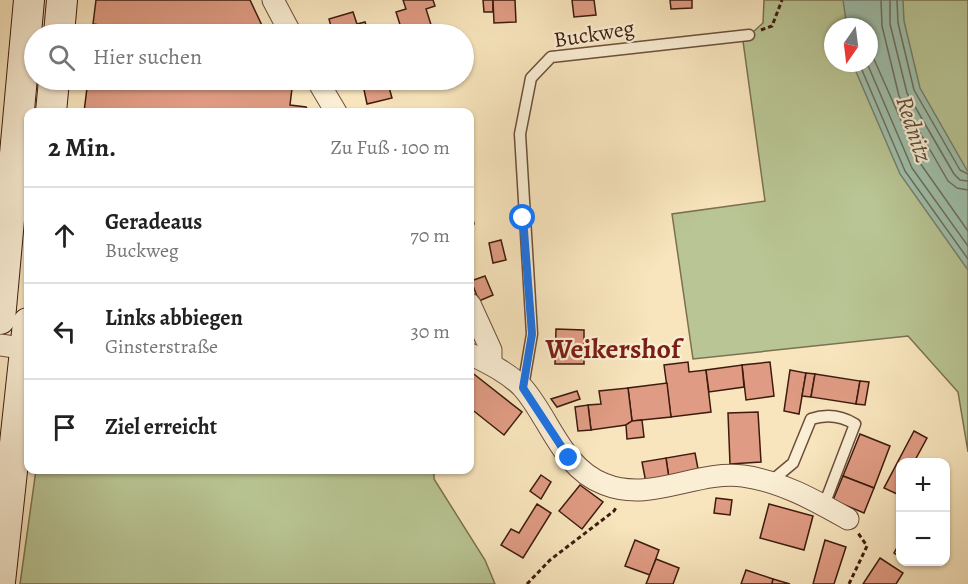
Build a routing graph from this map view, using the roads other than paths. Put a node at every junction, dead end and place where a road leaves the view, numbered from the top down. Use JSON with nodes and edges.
{"nodes":[{"id":1,"x":29,"y":0,"type":"edge"},
{"id":2,"x":62,"y":0,"type":"edge"},
{"id":3,"x":273,"y":0,"type":"edge"},
{"id":4,"x":27,"y":24,"type":"edge"},
{"id":5,"x":60,"y":24,"type":"edge"},
{"id":6,"x":286,"y":24,"type":"edge"},
{"id":7,"x":749,"y":35,"type":"road end"},
{"id":8,"x":24,"y":55,"type":"edge"},
{"id":9,"x":53,"y":90,"type":"edge"},
{"id":10,"x":322,"y":90,"type":"edge"},
{"id":11,"x":51,"y":108,"type":"edge"},
{"id":12,"x":334,"y":108,"type":"edge"},
{"id":13,"x":474,"y":313,"type":"edge"},
{"id":14,"x":0,"y":319,"type":"edge"},
{"id":15,"x":21,"y":341,"type":"edge"},
{"id":16,"x":474,"y":356,"type":"edge"},
{"id":17,"x":491,"y":364,"type":"junction"},
{"id":18,"x":523,"y":388,"type":"junction"},
{"id":19,"x":769,"y":483,"type":"junction"},
{"id":20,"x":824,"y":505,"type":"junction"},
{"id":21,"x":848,"y":519,"type":"road end"},
{"id":22,"x":0,"y":582,"type":"edge"}],
"edges":[{"from":1,"to":4,"type":"main road"},
{"from":2,"to":5,"type":"main road"},
{"from":3,"to":6,"type":"street"},
{"from":7,"to":18,"type":"lane","name":"Buckweg"},
{"from":8,"to":14,"type":"main road"},
{"from":9,"to":11,"type":"main road"},
{"from":10,"to":12,"type":"street"},
{"from":13,"to":17,"type":"street"},
{"from":15,"to":22,"type":"main road"},
{"from":16,"to":17,"type":"street"},
{"from":17,"to":18,"type":"street"},
{"from":18,"to":19,"type":"street"},
{"from":19,"to":20,"type":"street"},
{"from":19,"to":20,"type":"lane"},
{"from":20,"to":21,"type":"street"}]}
